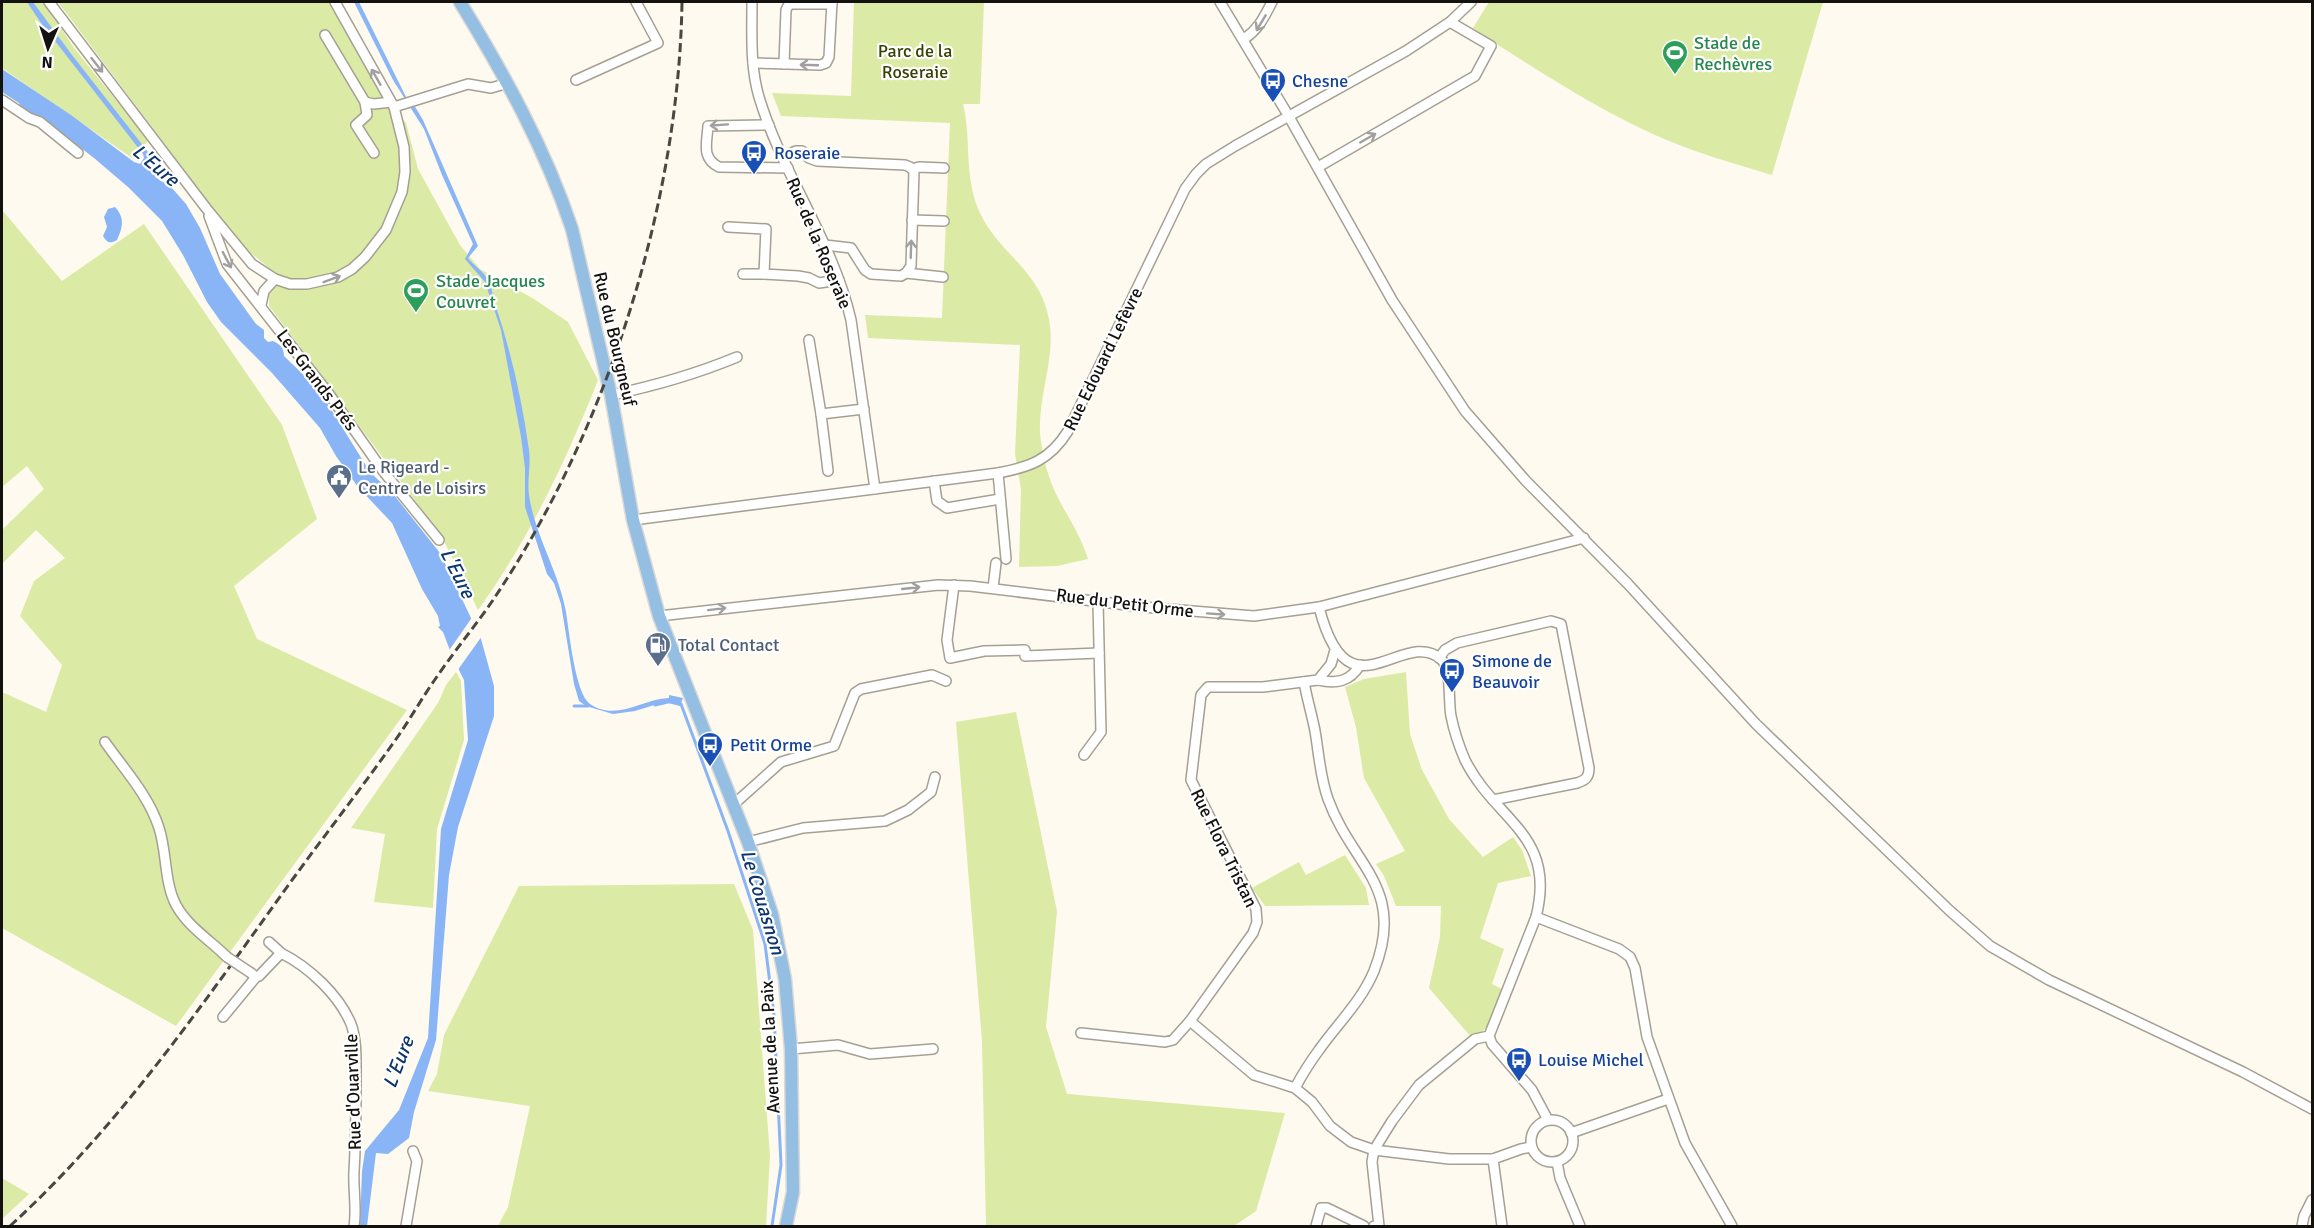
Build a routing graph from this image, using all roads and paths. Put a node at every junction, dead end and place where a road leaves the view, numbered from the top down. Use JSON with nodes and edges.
{"nodes":[{"id":1,"x":49,"y":2,"type":"edge"},
{"id":2,"x":335,"y":2,"type":"edge"},
{"id":3,"x":460,"y":2,"type":"edge"},
{"id":4,"x":636,"y":2,"type":"edge"},
{"id":5,"x":752,"y":2,"type":"edge"},
{"id":6,"x":1220,"y":2,"type":"edge"},
{"id":7,"x":1272,"y":2,"type":"edge"},
{"id":8,"x":1471,"y":2,"type":"edge"},
{"id":9,"x":832,"y":3,"type":"edge"},
{"id":10,"x":1450,"y":22,"type":"junction"},
{"id":11,"x":325,"y":35,"type":"dead end"},
{"id":12,"x":1244,"y":39,"type":"junction"},
{"id":13,"x":753,"y":63,"type":"junction"},
{"id":14,"x":784,"y":64,"type":"junction"},
{"id":15,"x":576,"y":80,"type":"dead end"},
{"id":16,"x":508,"y":83,"type":"junction"},
{"id":17,"x":2,"y":100,"type":"edge"},
{"id":18,"x":365,"y":102,"type":"junction"},
{"id":19,"x":393,"y":104,"type":"junction"},
{"id":20,"x":1288,"y":115,"type":"junction"},
{"id":21,"x":769,"y":124,"type":"junction"},
{"id":22,"x":78,"y":153,"type":"dead end"},
{"id":23,"x":374,"y":153,"type":"dead end"},
{"id":24,"x":783,"y":157,"type":"junction"},
{"id":25,"x":1318,"y":167,"type":"junction"},
{"id":26,"x":788,"y":168,"type":"junction"},
{"id":27,"x":944,"y":168,"type":"dead end"},
{"id":28,"x":912,"y":169,"type":"junction"},
{"id":29,"x":206,"y":208,"type":"junction"},
{"id":30,"x":912,"y":220,"type":"junction"},
{"id":31,"x":944,"y":221,"type":"dead end"},
{"id":32,"x":728,"y":227,"type":"dead end"},
{"id":33,"x":825,"y":245,"type":"junction"},
{"id":34,"x":906,"y":273,"type":"junction"},
{"id":35,"x":742,"y":274,"type":"dead end"},
{"id":36,"x":764,"y":274,"type":"junction"},
{"id":37,"x":943,"y":277,"type":"dead end"},
{"id":38,"x":275,"y":279,"type":"junction"},
{"id":39,"x":839,"y":280,"type":"junction"},
{"id":40,"x":261,"y":305,"type":"junction"},
{"id":41,"x":809,"y":340,"type":"dead end"},
{"id":42,"x":736,"y":357,"type":"dead end"},
{"id":43,"x":611,"y":395,"type":"junction"},
{"id":44,"x":864,"y":409,"type":"junction"},
{"id":45,"x":821,"y":414,"type":"junction"},
{"id":46,"x":828,"y":471,"type":"dead end"},
{"id":47,"x":998,"y":473,"type":"junction"},
{"id":48,"x":934,"y":481,"type":"junction"},
{"id":49,"x":875,"y":489,"type":"junction"},
{"id":50,"x":1000,"y":499,"type":"junction"},
{"id":51,"x":633,"y":520,"type":"junction"},
{"id":52,"x":1584,"y":538,"type":"junction"},
{"id":53,"x":439,"y":540,"type":"dead end"},
{"id":54,"x":954,"y":585,"type":"junction"},
{"id":55,"x":993,"y":588,"type":"junction"},
{"id":56,"x":1098,"y":602,"type":"junction"},
{"id":57,"x":1319,"y":607,"type":"junction"},
{"id":58,"x":659,"y":616,"type":"junction"},
{"id":59,"x":1335,"y":650,"type":"junction"},
{"id":60,"x":1099,"y":653,"type":"junction"},
{"id":61,"x":1439,"y":658,"type":"junction"},
{"id":62,"x":1360,"y":665,"type":"junction"},
{"id":63,"x":1318,"y":680,"type":"junction"},
{"id":64,"x":945,"y":681,"type":"dead end"},
{"id":65,"x":1304,"y":682,"type":"junction"},
{"id":66,"x":693,"y":700,"type":"joint"},
{"id":67,"x":105,"y":742,"type":"dead end"},
{"id":68,"x":1084,"y":755,"type":"dead end"},
{"id":69,"x":935,"y":777,"type":"dead end"},
{"id":70,"x":1493,"y":800,"type":"junction"},
{"id":71,"x":733,"y":805,"type":"junction"},
{"id":72,"x":748,"y":842,"type":"junction"},
{"id":73,"x":1536,"y":917,"type":"junction"},
{"id":74,"x":269,"y":942,"type":"dead end"},
{"id":75,"x":281,"y":953,"type":"junction"},
{"id":76,"x":253,"y":975,"type":"junction"},
{"id":77,"x":223,"y":1017,"type":"dead end"},
{"id":78,"x":1190,"y":1021,"type":"junction"},
{"id":79,"x":1081,"y":1033,"type":"dead end"},
{"id":80,"x":1489,"y":1036,"type":"junction"},
{"id":81,"x":791,"y":1049,"type":"junction"},
{"id":82,"x":933,"y":1049,"type":"dead end"},
{"id":83,"x":1295,"y":1088,"type":"junction"},
{"id":84,"x":1668,"y":1099,"type":"junction"},
{"id":85,"x":2313,"y":1109,"type":"edge"},
{"id":86,"x":1548,"y":1120,"type":"junction"},
{"id":87,"x":1571,"y":1133,"type":"junction"},
{"id":88,"x":1531,"y":1147,"type":"junction"},
{"id":89,"x":1374,"y":1150,"type":"junction"},
{"id":90,"x":413,"y":1151,"type":"dead end"},
{"id":91,"x":1493,"y":1159,"type":"junction"},
{"id":92,"x":1557,"y":1162,"type":"junction"},
{"id":93,"x":2313,"y":1200,"type":"edge"},
{"id":94,"x":354,"y":1227,"type":"edge"},
{"id":95,"x":406,"y":1227,"type":"edge"},
{"id":96,"x":786,"y":1227,"type":"edge"},
{"id":97,"x":1316,"y":1227,"type":"edge"},
{"id":98,"x":1364,"y":1227,"type":"edge"},
{"id":99,"x":1374,"y":1227,"type":"edge"},
{"id":100,"x":1502,"y":1227,"type":"edge"},
{"id":101,"x":1580,"y":1227,"type":"edge"},
{"id":102,"x":1732,"y":1227,"type":"edge"},
{"id":103,"x":2302,"y":1227,"type":"edge"}],
"edges":[{"from":1,"to":29,"type":"street","one_way":true},
{"from":19,"to":2,"type":"street","one_way":true},
{"from":3,"to":16,"type":"main road","name":"Rue du Bourgneuf"},
{"from":4,"to":15,"type":"street"},
{"from":5,"to":13,"type":"street","name":"Rue de la Roseraie"},
{"from":6,"to":12,"type":"street"},
{"from":7,"to":12,"type":"street","one_way":true},
{"from":8,"to":10,"type":"street","name":"Rue Edouard Lefèvre"},
{"from":9,"to":14,"type":"street","one_way":true},
{"from":9,"to":14,"type":"street"},
{"from":10,"to":20,"type":"street","name":"Rue Edouard Lefèvre"},
{"from":25,"to":10,"type":"street","one_way":true},
{"from":11,"to":18,"type":"street"},
{"from":12,"to":20,"type":"street"},
{"from":13,"to":14,"type":"street"},
{"from":13,"to":21,"type":"street","name":"Rue de la Roseraie"},
{"from":16,"to":19,"type":"street"},
{"from":16,"to":43,"type":"main road","name":"Rue du Bourgneuf"},
{"from":17,"to":22,"type":"street"},
{"from":18,"to":19,"type":"street"},
{"from":18,"to":23,"type":"street"},
{"from":38,"to":19,"type":"street","one_way":true},
{"from":20,"to":25,"type":"street"},
{"from":20,"to":47,"type":"street","name":"Rue Edouard Lefèvre"},
{"from":21,"to":24,"type":"street","name":"Rue de la Roseraie"},
{"from":21,"to":26,"type":"street","one_way":true},
{"from":24,"to":26,"type":"street","name":"Rue de la Roseraie"},
{"from":24,"to":28,"type":"street"},
{"from":25,"to":52,"type":"street"},
{"from":26,"to":33,"type":"street","name":"Rue de la Roseraie"},
{"from":27,"to":28,"type":"street"},
{"from":28,"to":30,"type":"street"},
{"from":29,"to":38,"type":"street"},
{"from":29,"to":40,"type":"street","name":"Les Grands Prés","one_way":true},
{"from":30,"to":31,"type":"street"},
{"from":34,"to":30,"type":"street","one_way":true},
{"from":32,"to":36,"type":"street"},
{"from":33,"to":34,"type":"street"},
{"from":33,"to":39,"type":"street","name":"Rue de la Roseraie"},
{"from":34,"to":37,"type":"street"},
{"from":35,"to":36,"type":"street"},
{"from":36,"to":39,"type":"street"},
{"from":38,"to":40,"type":"street"},
{"from":39,"to":44,"type":"street","name":"Rue de la Roseraie"},
{"from":40,"to":53,"type":"street","name":"Les Grands Prés"},
{"from":41,"to":45,"type":"street"},
{"from":42,"to":43,"type":"street"},
{"from":43,"to":51,"type":"main road","name":"Rue du Bourgneuf"},
{"from":44,"to":45,"type":"street"},
{"from":44,"to":49,"type":"street","name":"Rue de la Roseraie"},
{"from":45,"to":46,"type":"street"},
{"from":47,"to":48,"type":"street","name":"Rue Edouard Lefèvre"},
{"from":47,"to":50,"type":"street"},
{"from":48,"to":49,"type":"street","name":"Rue Edouard Lefèvre"},
{"from":48,"to":50,"type":"street"},
{"from":49,"to":51,"type":"street","name":"Rue Edouard Lefèvre"},
{"from":50,"to":55,"type":"street"},
{"from":51,"to":58,"type":"main road","name":"Rue du Bourgneuf"},
{"from":52,"to":57,"type":"street","name":"Rue du Petit Orme"},
{"from":52,"to":85,"type":"street"},
{"from":54,"to":55,"type":"street","name":"Rue du Petit Orme"},
{"from":58,"to":54,"type":"street","name":"Rue du Petit Orme","one_way":true},
{"from":54,"to":60,"type":"street"},
{"from":55,"to":56,"type":"street","name":"Rue du Petit Orme"},
{"from":56,"to":57,"type":"street","name":"Rue du Petit Orme","one_way":true},
{"from":56,"to":60,"type":"street"},
{"from":57,"to":59,"type":"street"},
{"from":58,"to":66,"type":"main road","name":"Rue du Bourgneuf"},
{"from":59,"to":62,"type":"street"},
{"from":59,"to":63,"type":"street"},
{"from":60,"to":68,"type":"street"},
{"from":61,"to":62,"type":"street"},
{"from":61,"to":70,"type":"street"},
{"from":61,"to":70,"type":"street"},
{"from":62,"to":63,"type":"street","name":"Rue Flora Tristan"},
{"from":63,"to":65,"type":"street","name":"Rue Flora Tristan"},
{"from":64,"to":71,"type":"street"},
{"from":65,"to":78,"type":"street","name":"Rue Flora Tristan"},
{"from":65,"to":83,"type":"street"},
{"from":66,"to":71,"type":"main road","name":"Avenue de la Paix"},
{"from":67,"to":76,"type":"street","bridge":true},
{"from":69,"to":72,"type":"street"},
{"from":70,"to":73,"type":"street"},
{"from":71,"to":72,"type":"main road","name":"Avenue de la Paix"},
{"from":72,"to":81,"type":"main road","name":"Avenue de la Paix"},
{"from":73,"to":80,"type":"street"},
{"from":73,"to":84,"type":"street"},
{"from":74,"to":75,"type":"street","name":"Rue d'Ouarville"},
{"from":75,"to":76,"type":"street"},
{"from":75,"to":94,"type":"street","name":"Rue d'Ouarville"},
{"from":76,"to":77,"type":"street"},
{"from":78,"to":79,"type":"street","name":"Rue Flora Tristan"},
{"from":78,"to":83,"type":"street"},
{"from":80,"to":86,"type":"street"},
{"from":80,"to":89,"type":"street"},
{"from":81,"to":82,"type":"street"},
{"from":81,"to":96,"type":"main road","name":"Avenue de la Paix"},
{"from":83,"to":89,"type":"street"},
{"from":84,"to":87,"type":"street"},
{"from":84,"to":102,"type":"street"},
{"from":86,"to":87,"type":"street"},
{"from":86,"to":88,"type":"street"},
{"from":87,"to":92,"type":"street"},
{"from":88,"to":91,"type":"street"},
{"from":88,"to":92,"type":"street"},
{"from":89,"to":91,"type":"street"},
{"from":89,"to":99,"type":"street"},
{"from":90,"to":95,"type":"street"},
{"from":91,"to":100,"type":"street"},
{"from":92,"to":101,"type":"street"},
{"from":93,"to":103,"type":"street"},
{"from":97,"to":98,"type":"street"}]}
